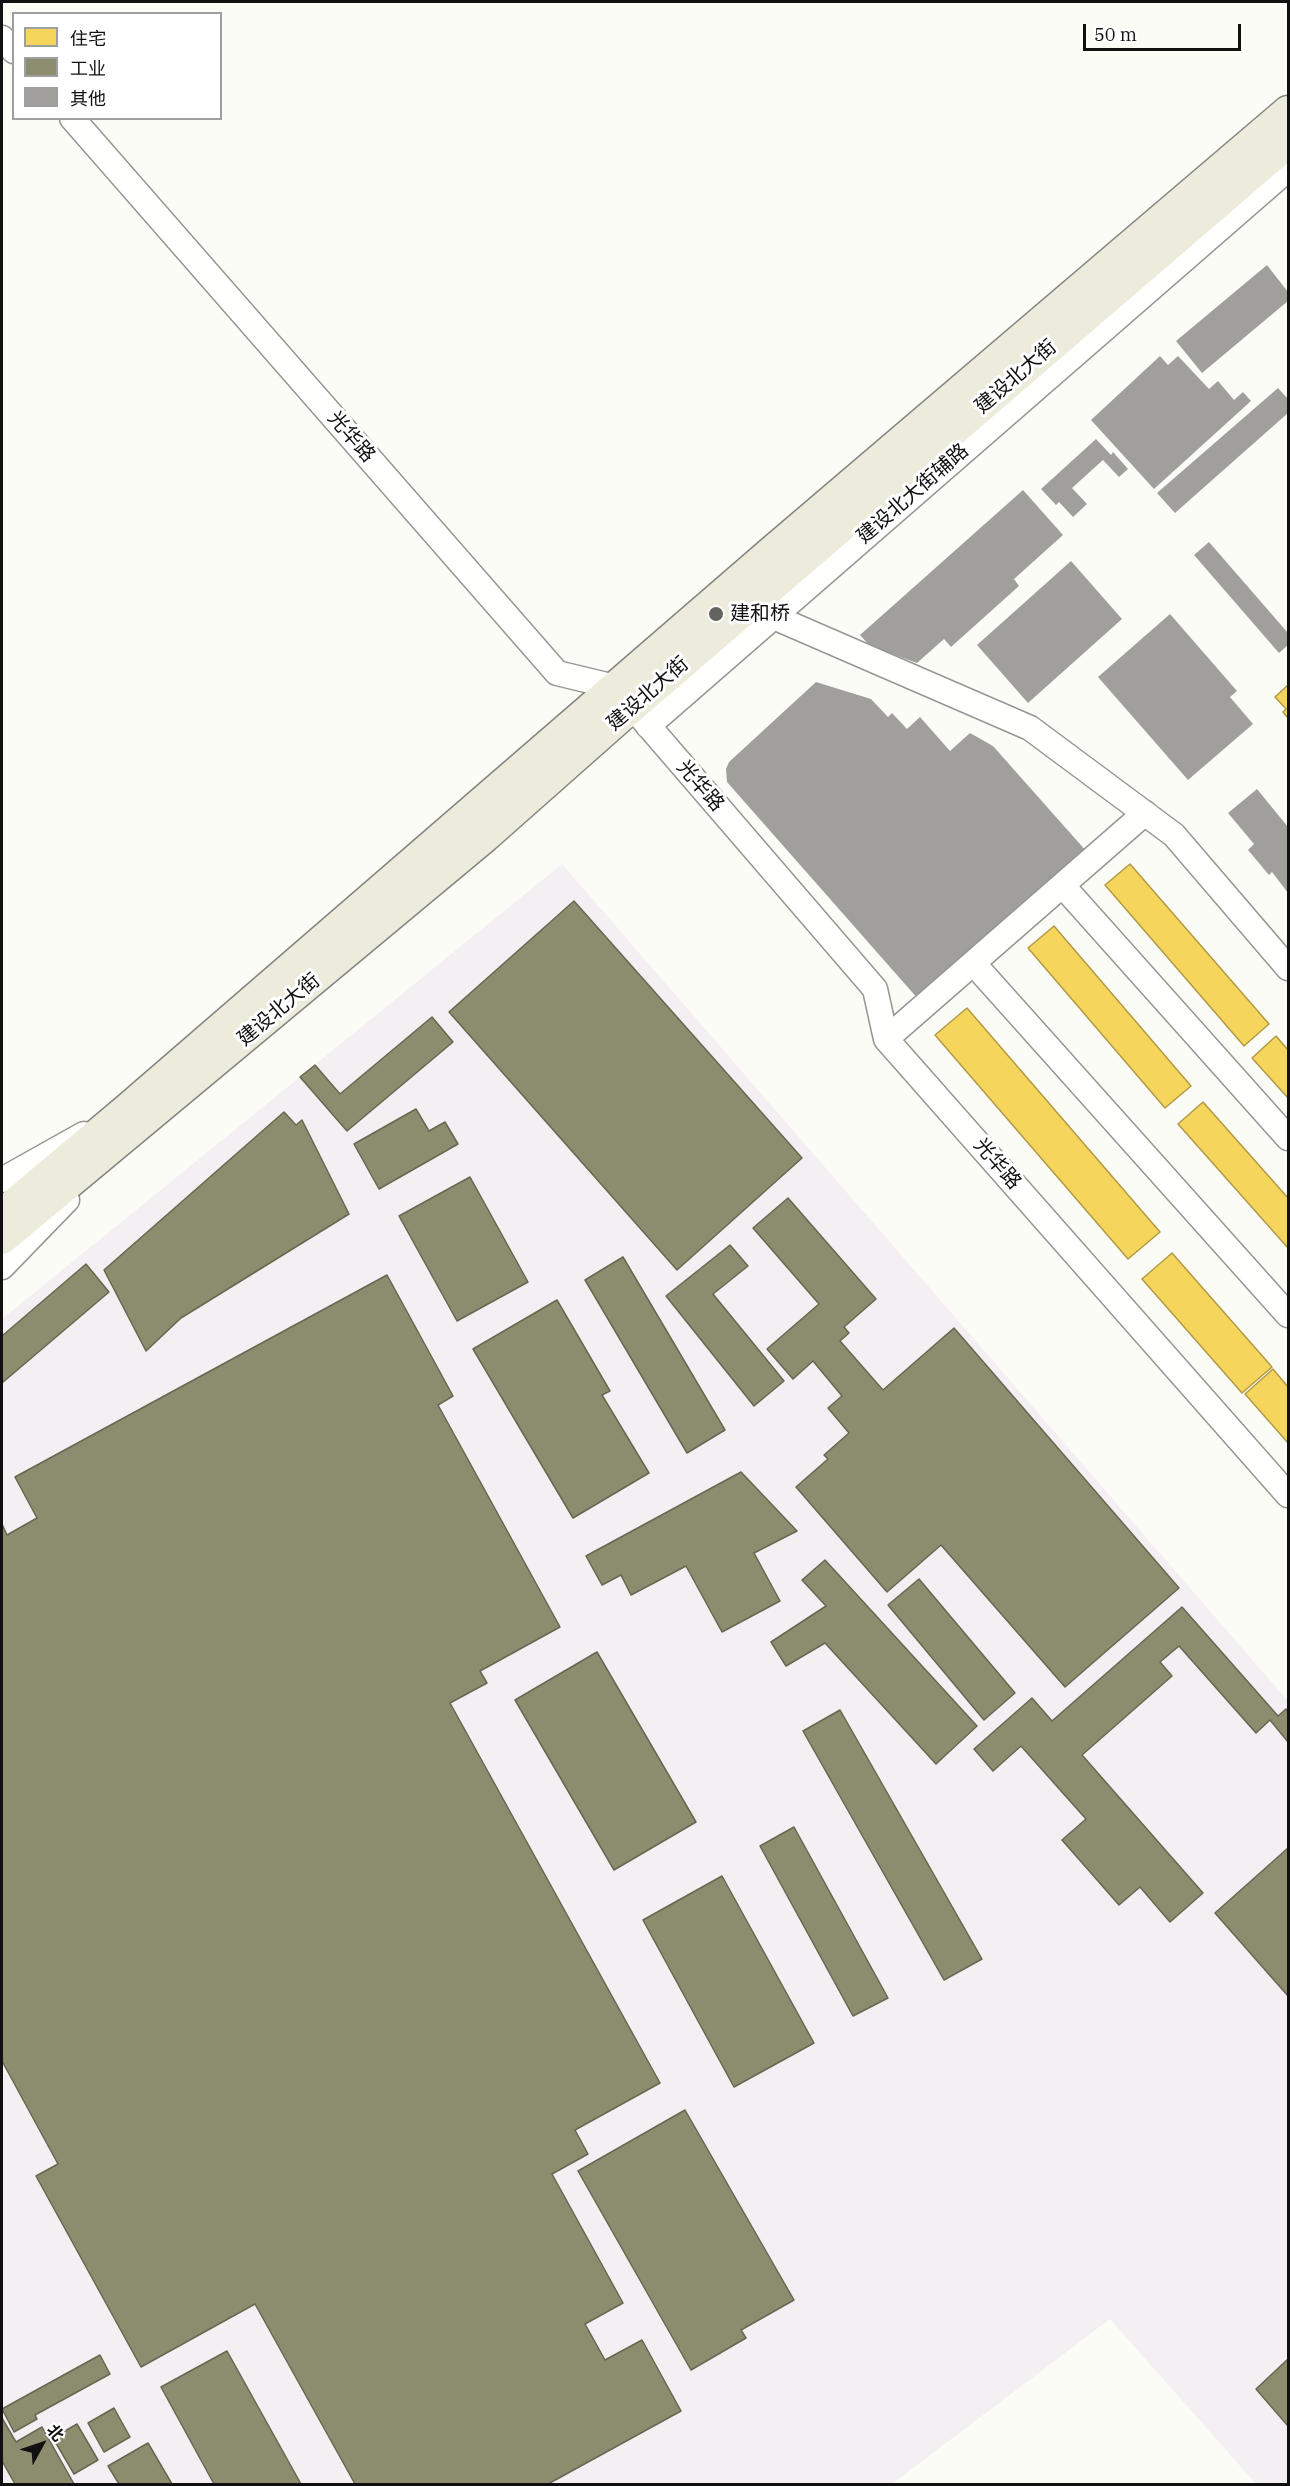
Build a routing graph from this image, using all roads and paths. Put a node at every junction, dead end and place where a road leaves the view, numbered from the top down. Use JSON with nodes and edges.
{"nodes":[{"id":1,"x":1288,"y":111,"type":"edge"},
{"id":2,"x":74,"y":120,"type":"edge"},
{"id":3,"x":1288,"y":142,"type":"edge"},
{"id":4,"x":1288,"y":169,"type":"edge"},
{"id":5,"x":761,"y":611,"type":"junction"},
{"id":6,"x":632,"y":707,"type":"junction"},
{"id":7,"x":1145,"y":813,"type":"junction"},
{"id":8,"x":1064,"y":886,"type":"junction"},
{"id":9,"x":974,"y":964,"type":"junction"},
{"id":10,"x":1288,"y":968,"type":"edge"},
{"id":11,"x":886,"y":1039,"type":"junction"},
{"id":12,"x":132,"y":1119,"type":"junction"},
{"id":13,"x":1288,"y":1138,"type":"edge"},
{"id":14,"x":2,"y":1180,"type":"edge"},
{"id":15,"x":2,"y":1214,"type":"edge"},
{"id":16,"x":2,"y":1239,"type":"edge"},
{"id":17,"x":2,"y":1266,"type":"edge"},
{"id":18,"x":1288,"y":1316,"type":"edge"},
{"id":19,"x":1288,"y":1495,"type":"edge"}],
"edges":[{"from":1,"to":6,"type":"main road"},
{"from":2,"to":6,"type":"street","name":"光华路"},
{"from":3,"to":5,"type":"main road","name":"建设北大街"},
{"from":4,"to":5,"type":"street","name":"建设北大街辅路"},
{"from":5,"to":6,"type":"main road","name":"建设北大街"},
{"from":5,"to":7,"type":"street"},
{"from":6,"to":11,"type":"street","name":"光华路"},
{"from":6,"to":12,"type":"main road","name":"建设北大街"},
{"from":7,"to":8,"type":"street"},
{"from":7,"to":10,"type":"street"},
{"from":8,"to":9,"type":"street"},
{"from":8,"to":13,"type":"street"},
{"from":9,"to":11,"type":"street"},
{"from":9,"to":18,"type":"street"},
{"from":11,"to":19,"type":"street","name":"光华路"},
{"from":12,"to":14,"type":"street"},
{"from":12,"to":15,"type":"main road"},
{"from":12,"to":16,"type":"main road","name":"建设北大街"},
{"from":12,"to":17,"type":"street"}]}
